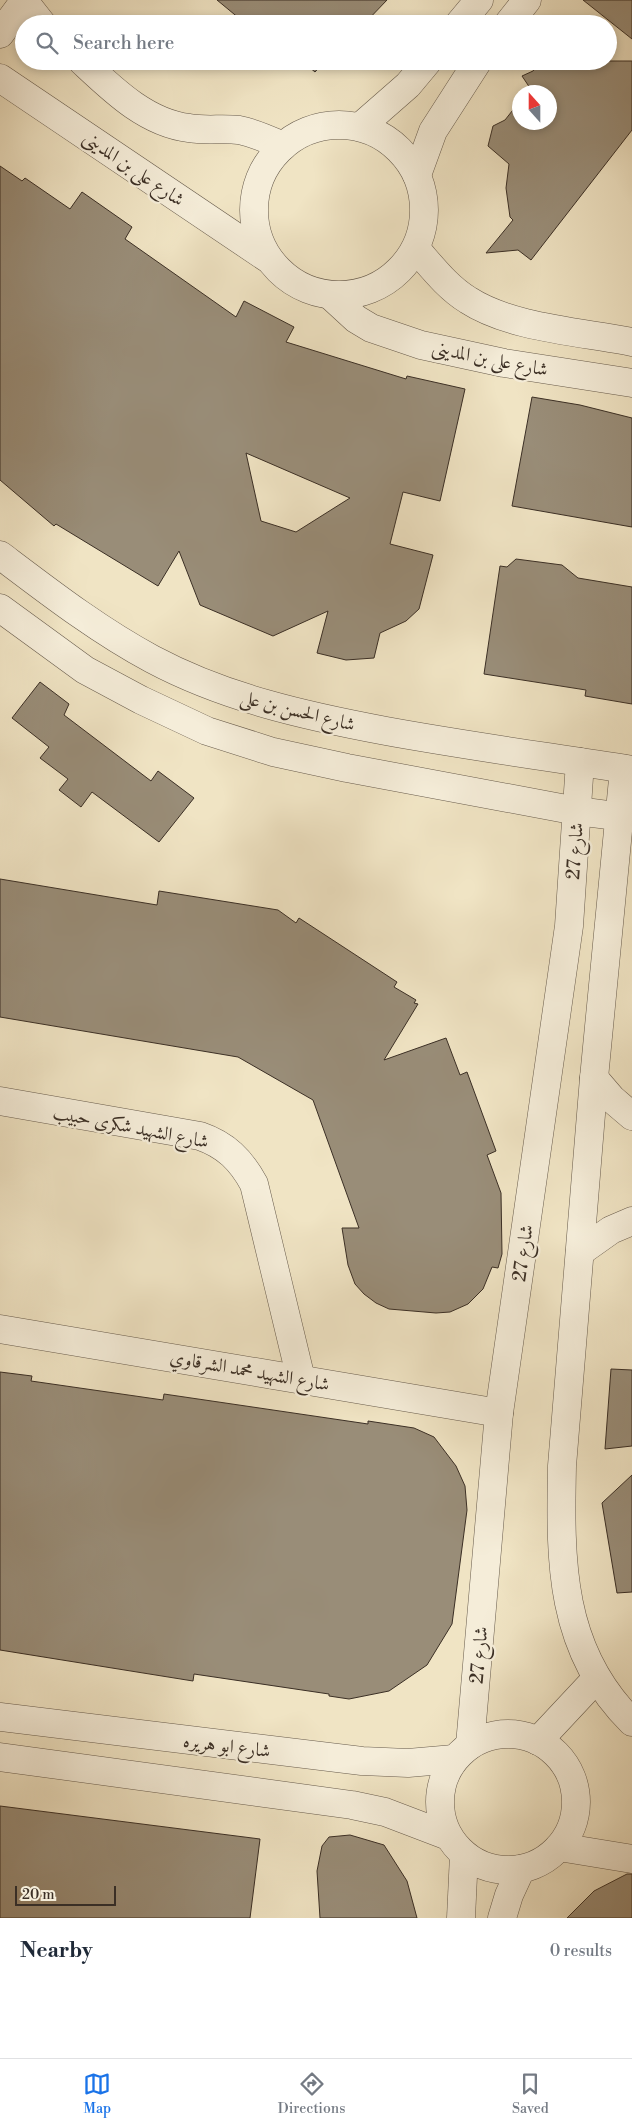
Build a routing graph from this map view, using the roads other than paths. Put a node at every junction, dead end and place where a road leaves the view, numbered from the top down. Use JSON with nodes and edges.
{"nodes":[{"id":1,"x":479,"y":0,"type":"edge"},
{"id":2,"x":527,"y":0,"type":"edge"},
{"id":3,"x":25,"y":1,"type":"edge"},
{"id":4,"x":35,"y":15,"type":"edge"},
{"id":5,"x":466,"y":15,"type":"edge"},
{"id":6,"x":515,"y":15,"type":"edge"},
{"id":7,"x":0,"y":34,"type":"edge"},
{"id":8,"x":92,"y":70,"type":"edge"},
{"id":9,"x":420,"y":70,"type":"edge"},
{"id":10,"x":472,"y":70,"type":"edge"},
{"id":11,"x":0,"y":78,"type":"edge"},
{"id":12,"x":360,"y":127,"type":"junction"},
{"id":13,"x":283,"y":146,"type":"junction"},
{"id":14,"x":418,"y":175,"type":"junction"},
{"id":15,"x":416,"y":249,"type":"junction"},
{"id":16,"x":267,"y":258,"type":"junction"},
{"id":17,"x":331,"y":296,"type":"junction"},
{"id":18,"x":632,"y":342,"type":"edge"},
{"id":19,"x":632,"y":382,"type":"edge"},
{"id":20,"x":0,"y":555,"type":"edge"},
{"id":21,"x":0,"y":608,"type":"edge"},
{"id":22,"x":580,"y":762,"type":"junction"},
{"id":23,"x":628,"y":770,"type":"edge"},
{"id":24,"x":577,"y":811,"type":"junction"},
{"id":25,"x":626,"y":817,"type":"edge"},
{"id":26,"x":569,"y":926,"type":"junction"},
{"id":27,"x":608,"y":933,"type":"junction"},
{"id":28,"x":594,"y":1078,"type":"junction"},
{"id":29,"x":0,"y":1101,"type":"edge"},
{"id":30,"x":632,"y":1116,"type":"edge"},
{"id":31,"x":632,"y":1221,"type":"edge"},
{"id":32,"x":580,"y":1252,"type":"junction"},
{"id":33,"x":0,"y":1328,"type":"edge"},
{"id":34,"x":301,"y":1378,"type":"junction"},
{"id":35,"x":499,"y":1413,"type":"junction"},
{"id":36,"x":596,"y":1679,"type":"junction"},
{"id":37,"x":0,"y":1717,"type":"edge"},
{"id":38,"x":632,"y":1722,"type":"edge"},
{"id":39,"x":538,"y":1741,"type":"junction"},
{"id":40,"x":462,"y":1752,"type":"junction"},
{"id":41,"x":0,"y":1757,"type":"edge"},
{"id":42,"x":456,"y":1846,"type":"junction"},
{"id":43,"x":559,"y":1847,"type":"junction"},
{"id":44,"x":632,"y":1859,"type":"edge"},
{"id":45,"x":521,"y":1869,"type":"junction"},
{"id":46,"x":461,"y":1918,"type":"edge"},
{"id":47,"x":502,"y":1918,"type":"edge"}],
"edges":[{"from":1,"to":5,"type":"street"},
{"from":2,"to":6,"type":"street"},
{"from":3,"to":4,"type":"street"},
{"from":3,"to":7,"type":"street"},
{"from":8,"to":13,"type":"street"},
{"from":9,"to":12,"type":"street"},
{"from":10,"to":14,"type":"street"},
{"from":11,"to":16,"type":"street","name":"شارع على بن المدينى"},
{"from":12,"to":13,"type":"street"},
{"from":12,"to":14,"type":"street"},
{"from":13,"to":16,"type":"street"},
{"from":14,"to":15,"type":"street"},
{"from":15,"to":17,"type":"street"},
{"from":15,"to":18,"type":"street"},
{"from":16,"to":17,"type":"street"},
{"from":17,"to":19,"type":"street","name":"شارع على بن المدينى"},
{"from":20,"to":22,"type":"street","name":"شارع الحسن بن على"},
{"from":21,"to":24,"type":"street"},
{"from":22,"to":23,"type":"street","name":"شارع الحسن بن على"},
{"from":22,"to":24,"type":"street","name":"شارع 27"},
{"from":23,"to":25,"type":"street"},
{"from":24,"to":25,"type":"street"},
{"from":24,"to":26,"type":"street","name":"شارع 27"},
{"from":25,"to":27,"type":"street"},
{"from":26,"to":27,"type":"street"},
{"from":26,"to":35,"type":"street","name":"شارع 27"},
{"from":27,"to":28,"type":"street"},
{"from":28,"to":30,"type":"street"},
{"from":28,"to":32,"type":"street"},
{"from":29,"to":34,"type":"street","name":"شارع الشهيد شكرى حبيب"},
{"from":31,"to":32,"type":"street"},
{"from":32,"to":36,"type":"street"},
{"from":33,"to":34,"type":"street","name":"شارع الشهيد محمد الشرقاوي"},
{"from":34,"to":35,"type":"street","name":"شارع الشهيد محمد الشرقاوي"},
{"from":35,"to":40,"type":"street","name":"شارع 27"},
{"from":36,"to":38,"type":"street"},
{"from":36,"to":39,"type":"street"},
{"from":37,"to":40,"type":"street","name":"شارع ابو هريره"},
{"from":39,"to":40,"type":"street"},
{"from":39,"to":43,"type":"street"},
{"from":40,"to":42,"type":"street"},
{"from":41,"to":42,"type":"street"},
{"from":42,"to":45,"type":"street"},
{"from":42,"to":46,"type":"street"},
{"from":43,"to":44,"type":"street"},
{"from":43,"to":45,"type":"street"},
{"from":45,"to":47,"type":"street"}]}
